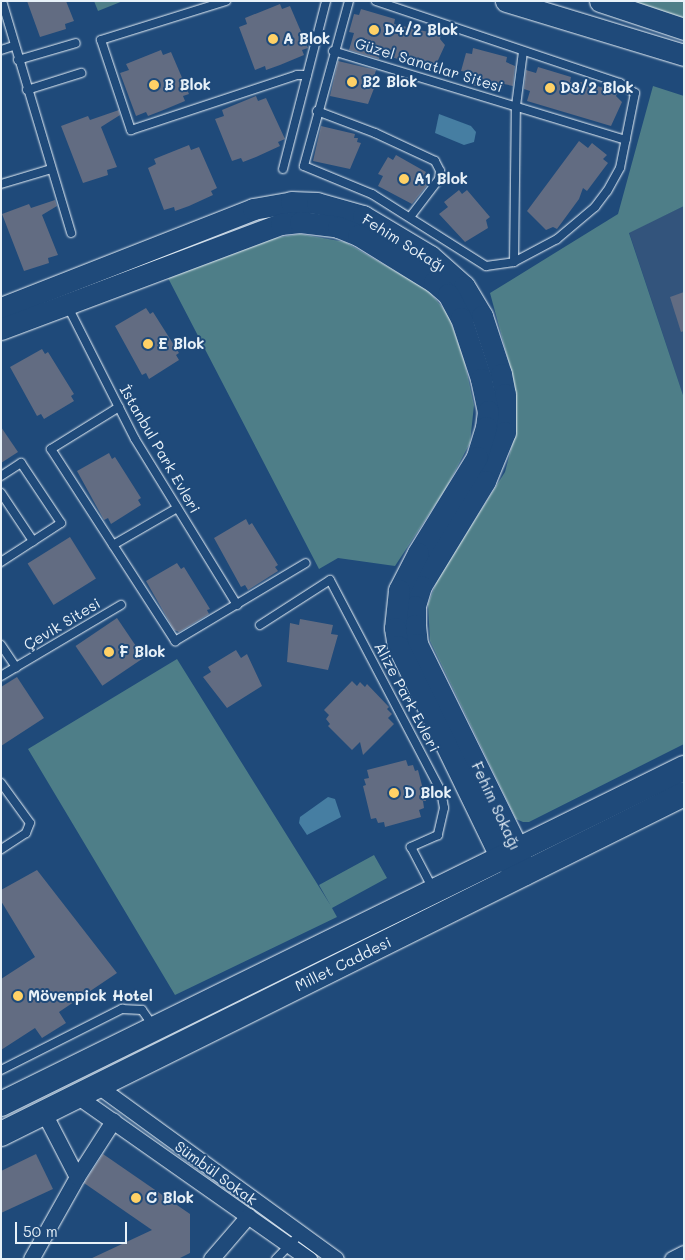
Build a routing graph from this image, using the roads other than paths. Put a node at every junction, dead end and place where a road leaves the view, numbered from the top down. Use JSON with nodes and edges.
{"nodes":[{"id":1,"x":2,"y":1,"type":"edge"},
{"id":2,"x":226,"y":1,"type":"edge"},
{"id":3,"x":326,"y":1,"type":"edge"},
{"id":4,"x":349,"y":1,"type":"edge"},
{"id":5,"x":376,"y":1,"type":"edge"},
{"id":6,"x":506,"y":1,"type":"edge"},
{"id":7,"x":600,"y":1,"type":"edge"},
{"id":8,"x":684,"y":28,"type":"edge"},
{"id":9,"x":76,"y":43,"type":"dead end"},
{"id":10,"x":13,"y":46,"type":"junction"},
{"id":11,"x":1,"y":50,"type":"edge"},
{"id":12,"x":333,"y":51,"type":"junction"},
{"id":13,"x":523,"y":51,"type":"junction"},
{"id":14,"x":684,"y":55,"type":"edge"},
{"id":15,"x":18,"y":60,"type":"junction"},
{"id":16,"x":82,"y":73,"type":"dead end"},
{"id":17,"x":308,"y":75,"type":"junction"},
{"id":18,"x":27,"y":90,"type":"junction"},
{"id":19,"x":516,"y":106,"type":"junction"},
{"id":20,"x":317,"y":112,"type":"junction"},
{"id":21,"x":626,"y":140,"type":"junction"},
{"id":22,"x":283,"y":169,"type":"dead end"},
{"id":23,"x":51,"y":170,"type":"junction"},
{"id":24,"x":1,"y":184,"type":"edge"},
{"id":25,"x":410,"y":217,"type":"junction"},
{"id":26,"x":71,"y":233,"type":"dead end"},
{"id":27,"x":514,"y":262,"type":"junction"},
{"id":28,"x":63,"y":294,"type":"junction"},
{"id":29,"x":1,"y":308,"type":"edge"},
{"id":30,"x":1,"y":329,"type":"edge"},
{"id":31,"x":119,"y":407,"type":"junction"},
{"id":32,"x":1,"y":476,"type":"edge"},
{"id":33,"x":1,"y":493,"type":"edge"},
{"id":34,"x":178,"y":508,"type":"junction"},
{"id":35,"x":33,"y":541,"type":"junction"},
{"id":36,"x":113,"y":545,"type":"junction"},
{"id":37,"x":1,"y":562,"type":"edge"},
{"id":38,"x":306,"y":563,"type":"dead end"},
{"id":39,"x":121,"y":605,"type":"dead end"},
{"id":40,"x":237,"y":605,"type":"junction"},
{"id":41,"x":260,"y":625,"type":"dead end"},
{"id":42,"x":1,"y":646,"type":"edge"},
{"id":43,"x":16,"y":667,"type":"junction"},
{"id":44,"x":1,"y":676,"type":"edge"},
{"id":45,"x":684,"y":768,"type":"edge"},
{"id":46,"x":1,"y":783,"type":"edge"},
{"id":47,"x":684,"y":794,"type":"edge"},
{"id":48,"x":1,"y":849,"type":"edge"},
{"id":49,"x":509,"y":854,"type":"junction"},
{"id":50,"x":524,"y":874,"type":"junction"},
{"id":51,"x":434,"y":890,"type":"junction"},
{"id":52,"x":154,"y":1028,"type":"junction"},
{"id":53,"x":1,"y":1070,"type":"edge"},
{"id":54,"x":88,"y":1091,"type":"junction"},
{"id":55,"x":1,"y":1104,"type":"edge"},
{"id":56,"x":44,"y":1113,"type":"junction"},
{"id":57,"x":113,"y":1121,"type":"junction"},
{"id":58,"x":1,"y":1134,"type":"edge"},
{"id":59,"x":77,"y":1177,"type":"junction"},
{"id":60,"x":248,"y":1216,"type":"junction"},
{"id":61,"x":300,"y":1234,"type":"junction"},
{"id":62,"x":289,"y":1245,"type":"junction"},
{"id":63,"x":684,"y":1253,"type":"edge"},
{"id":64,"x":31,"y":1259,"type":"edge"},
{"id":65,"x":211,"y":1259,"type":"edge"},
{"id":66,"x":276,"y":1259,"type":"edge"},
{"id":67,"x":309,"y":1259,"type":"edge"},
{"id":68,"x":336,"y":1259,"type":"edge"},
{"id":69,"x":672,"y":1259,"type":"edge"}],
"edges":[{"from":1,"to":10,"type":"lane"},
{"from":2,"to":17,"type":"lane"},
{"from":3,"to":17,"type":"lane"},
{"from":4,"to":12,"type":"lane","name":"Güzel Sanatlar Sitesi"},
{"from":5,"to":13,"type":"lane","name":"Güzel Sanatlar Sitesi"},
{"from":6,"to":14,"type":"street"},
{"from":7,"to":8,"type":"street"},
{"from":9,"to":15,"type":"lane"},
{"from":10,"to":11,"type":"lane"},
{"from":10,"to":15,"type":"lane"},
{"from":12,"to":19,"type":"lane","name":"Güzel Sanatlar Sitesi"},
{"from":12,"to":20,"type":"lane","name":"Güzel Sanatlar Sitesi"},
{"from":13,"to":19,"type":"lane","name":"Güzel Sanatlar Sitesi"},
{"from":13,"to":21,"type":"lane","name":"Güzel Sanatlar Sitesi"},
{"from":15,"to":18,"type":"lane"},
{"from":16,"to":18,"type":"lane"},
{"from":17,"to":22,"type":"lane"},
{"from":18,"to":23,"type":"lane"},
{"from":19,"to":21,"type":"lane","name":"Güzel Sanatlar Sitesi"},
{"from":19,"to":27,"type":"lane","name":"Güzel Sanatlar Sitesi"},
{"from":20,"to":25,"type":"lane","name":"Güzel Sanatlar Sitesi"},
{"from":20,"to":25,"type":"lane"},
{"from":21,"to":27,"type":"lane","name":"Güzel Sanatlar Sitesi"},
{"from":23,"to":24,"type":"lane"},
{"from":23,"to":26,"type":"lane"},
{"from":25,"to":27,"type":"lane","name":"Güzel Sanatlar Sitesi"},
{"from":28,"to":29,"type":"street","name":"Fehim Sokağı"},
{"from":28,"to":30,"type":"street","name":"Fehim Sokağı"},
{"from":28,"to":31,"type":"lane","name":"İstanbul Park Evleri"},
{"from":28,"to":49,"type":"street","name":"Fehim Sokağı"},
{"from":31,"to":34,"type":"lane","name":"İstanbul Park Evleri"},
{"from":31,"to":36,"type":"lane"},
{"from":32,"to":35,"type":"lane"},
{"from":33,"to":35,"type":"lane"},
{"from":34,"to":36,"type":"lane"},
{"from":34,"to":40,"type":"lane","name":"İstanbul Park Evleri"},
{"from":35,"to":37,"type":"lane"},
{"from":36,"to":40,"type":"lane"},
{"from":38,"to":40,"type":"lane"},
{"from":39,"to":43,"type":"lane","name":"Çevik Sitesi"},
{"from":41,"to":51,"type":"lane","name":"Alize Park Evleri"},
{"from":42,"to":43,"type":"lane","name":"Çevik Sitesi"},
{"from":43,"to":44,"type":"lane","name":"Çevik Sitesi"},
{"from":45,"to":49,"type":"main road","name":"Millet Caddesi"},
{"from":46,"to":48,"type":"lane"},
{"from":47,"to":50,"type":"main road","name":"Millet Caddesi"},
{"from":49,"to":50,"type":"street","name":"Fehim Sokağı"},
{"from":49,"to":51,"type":"main road","name":"Millet Caddesi"},
{"from":50,"to":54,"type":"main road","name":"Millet Caddesi"},
{"from":51,"to":52,"type":"main road","name":"Millet Caddesi"},
{"from":52,"to":53,"type":"lane"},
{"from":52,"to":55,"type":"main road","name":"Millet Caddesi"},
{"from":54,"to":56,"type":"main road","name":"Millet Caddesi"},
{"from":54,"to":57,"type":"street","name":"Sümbül Sokak"},
{"from":54,"to":61,"type":"street","name":"Sümbül Sokak"},
{"from":56,"to":58,"type":"main road","name":"Millet Caddesi"},
{"from":56,"to":59,"type":"street"},
{"from":57,"to":59,"type":"street"},
{"from":57,"to":60,"type":"street","name":"Sümbül Sokak"},
{"from":59,"to":64,"type":"street"},
{"from":60,"to":62,"type":"street","name":"Sümbül Sokak"},
{"from":60,"to":65,"type":"street"},
{"from":61,"to":62,"type":"lane"},
{"from":61,"to":68,"type":"street","name":"Sümbül Sokak"},
{"from":62,"to":66,"type":"lane"},
{"from":62,"to":67,"type":"street","name":"Sümbül Sokak"},
{"from":63,"to":69,"type":"street"}]}
